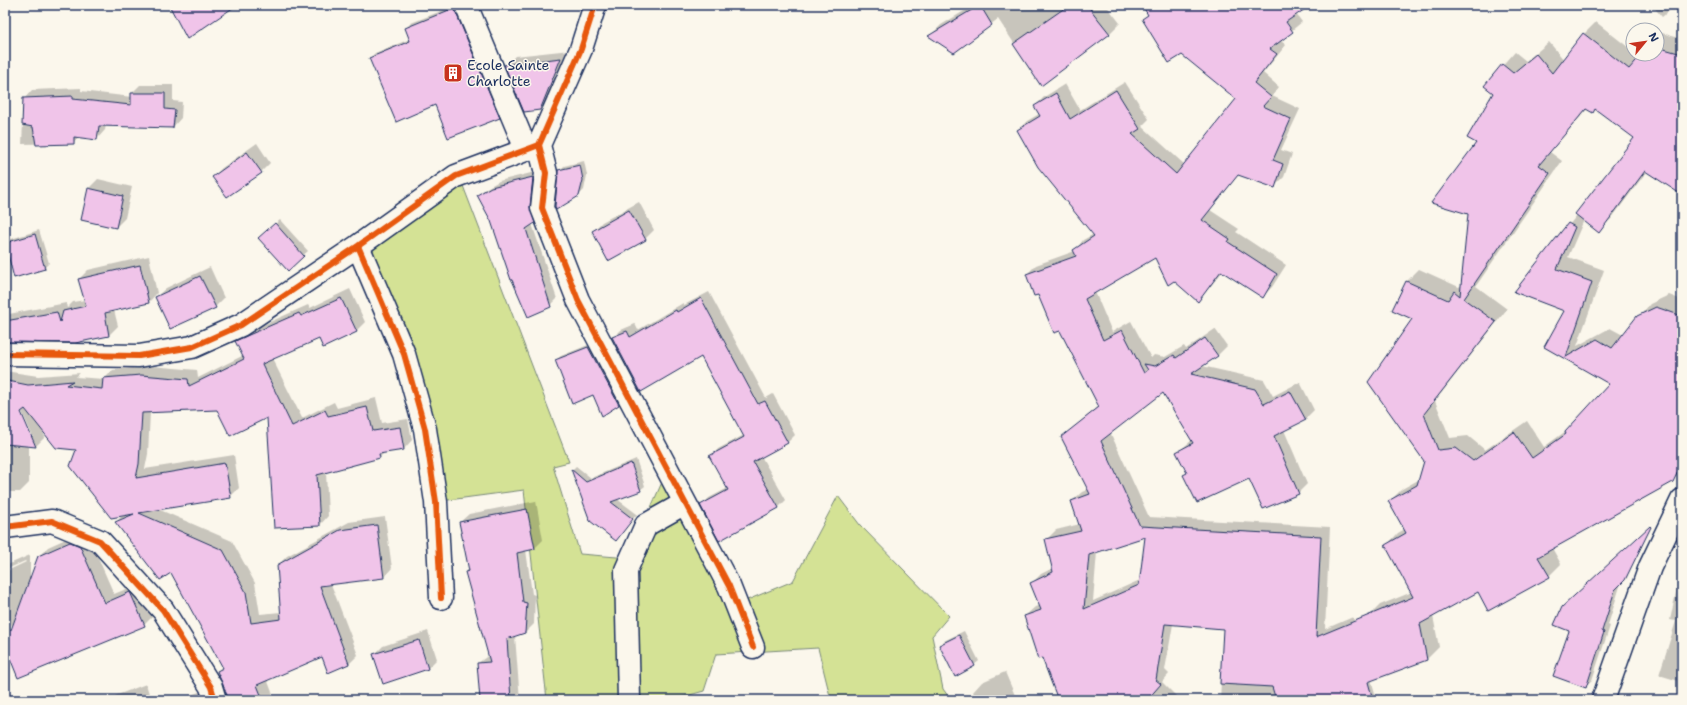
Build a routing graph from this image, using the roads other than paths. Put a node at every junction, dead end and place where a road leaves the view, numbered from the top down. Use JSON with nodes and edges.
{"nodes":[{"id":1,"x":466,"y":5,"type":"edge"},
{"id":2,"x":595,"y":5,"type":"edge"},
{"id":3,"x":533,"y":147,"type":"junction"},
{"id":4,"x":358,"y":246,"type":"junction"},
{"id":5,"x":5,"y":354,"type":"edge"},
{"id":6,"x":1682,"y":500,"type":"edge"},
{"id":7,"x":685,"y":503,"type":"junction"},
{"id":8,"x":5,"y":527,"type":"edge"},
{"id":9,"x":441,"y":598,"type":"dead end"},
{"id":10,"x":753,"y":648,"type":"dead end"},
{"id":11,"x":215,"y":700,"type":"edge"},
{"id":12,"x":629,"y":700,"type":"edge"},
{"id":13,"x":1603,"y":700,"type":"edge"}],
"edges":[{"from":1,"to":3,"type":"street"},
{"from":2,"to":3,"type":"street"},
{"from":3,"to":4,"type":"street"},
{"from":3,"to":7,"type":"street"},
{"from":4,"to":5,"type":"street"},
{"from":4,"to":9,"type":"street"},
{"from":6,"to":13,"type":"street"},
{"from":7,"to":10,"type":"street"},
{"from":7,"to":12,"type":"street"},
{"from":8,"to":11,"type":"street"}]}
